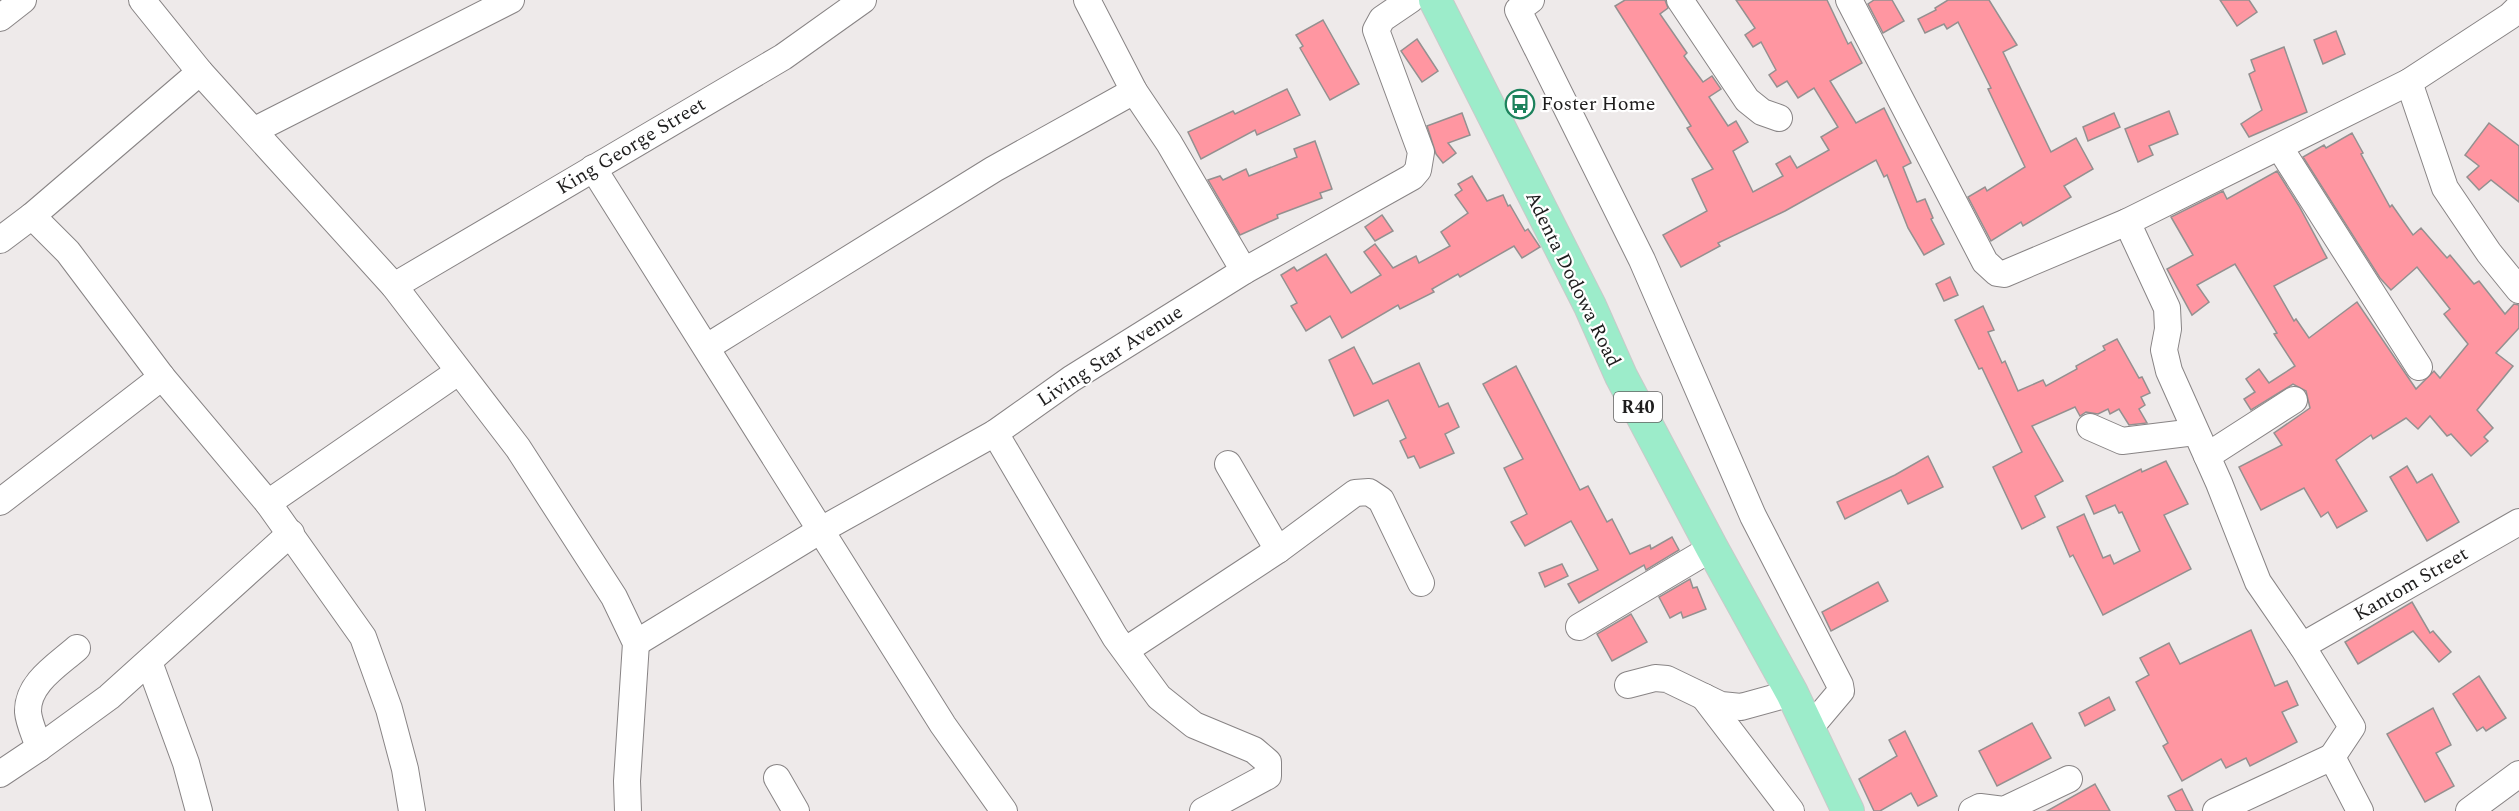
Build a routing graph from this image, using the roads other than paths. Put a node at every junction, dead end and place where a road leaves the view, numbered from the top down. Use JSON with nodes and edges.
{"nodes":[{"id":1,"x":22,"y":0,"type":"edge"},
{"id":2,"x":142,"y":0,"type":"edge"},
{"id":3,"x":511,"y":0,"type":"edge"},
{"id":4,"x":863,"y":0,"type":"edge"},
{"id":5,"x":1087,"y":0,"type":"edge"},
{"id":6,"x":1410,"y":0,"type":"edge"},
{"id":7,"x":1435,"y":0,"type":"edge"},
{"id":8,"x":1680,"y":0,"type":"edge"},
{"id":9,"x":1849,"y":0,"type":"edge"},
{"id":10,"x":1520,"y":3,"type":"edge"},
{"id":11,"x":2519,"y":8,"type":"edge"},
{"id":12,"x":0,"y":18,"type":"edge"},
{"id":13,"x":200,"y":72,"type":"junction"},
{"id":14,"x":2409,"y":82,"type":"junction"},
{"id":15,"x":1134,"y":91,"type":"junction"},
{"id":16,"x":1779,"y":118,"type":"dead end"},
{"id":17,"x":255,"y":130,"type":"junction"},
{"id":18,"x":2280,"y":148,"type":"junction"},
{"id":19,"x":593,"y":168,"type":"junction"},
{"id":20,"x":32,"y":216,"type":"junction"},
{"id":21,"x":2127,"y":222,"type":"junction"},
{"id":22,"x":0,"y":240,"type":"edge"},
{"id":23,"x":1244,"y":271,"type":"junction"},
{"id":24,"x":2515,"y":275,"type":"edge"},
{"id":25,"x":394,"y":286,"type":"junction"},
{"id":26,"x":707,"y":347,"type":"junction"},
{"id":27,"x":2419,"y":367,"type":"dead end"},
{"id":28,"x":458,"y":372,"type":"junction"},
{"id":29,"x":162,"y":377,"type":"junction"},
{"id":30,"x":2294,"y":400,"type":"dead end"},
{"id":31,"x":2090,"y":427,"type":"dead end"},
{"id":32,"x":2196,"y":432,"type":"junction"},
{"id":33,"x":994,"y":433,"type":"junction"},
{"id":34,"x":2206,"y":456,"type":"junction"},
{"id":35,"x":1228,"y":464,"type":"dead end"},
{"id":36,"x":0,"y":502,"type":"edge"},
{"id":37,"x":268,"y":503,"type":"junction"},
{"id":38,"x":2519,"y":522,"type":"edge"},
{"id":39,"x":821,"y":530,"type":"junction"},
{"id":40,"x":291,"y":533,"type":"junction"},
{"id":41,"x":1712,"y":548,"type":"junction"},
{"id":42,"x":1278,"y":550,"type":"junction"},
{"id":43,"x":1421,"y":583,"type":"dead end"},
{"id":44,"x":1579,"y":627,"type":"dead end"},
{"id":45,"x":636,"y":643,"type":"junction"},
{"id":46,"x":2302,"y":646,"type":"junction"},
{"id":47,"x":77,"y":648,"type":"dead end"},
{"id":48,"x":1126,"y":650,"type":"junction"},
{"id":49,"x":149,"y":662,"type":"junction"},
{"id":50,"x":1628,"y":685,"type":"dead end"},
{"id":51,"x":1792,"y":693,"type":"junction"},
{"id":52,"x":1703,"y":696,"type":"junction"},
{"id":53,"x":1809,"y":729,"type":"junction"},
{"id":54,"x":39,"y":748,"type":"junction"},
{"id":55,"x":2332,"y":757,"type":"junction"},
{"id":56,"x":0,"y":774,"type":"edge"},
{"id":57,"x":2519,"y":774,"type":"edge"},
{"id":58,"x":777,"y":778,"type":"dead end"},
{"id":59,"x":2069,"y":779,"type":"dead end"},
{"id":60,"x":199,"y":811,"type":"edge"},
{"id":61,"x":412,"y":811,"type":"edge"},
{"id":62,"x":628,"y":811,"type":"edge"},
{"id":63,"x":796,"y":811,"type":"edge"},
{"id":64,"x":1004,"y":811,"type":"edge"},
{"id":65,"x":1203,"y":811,"type":"edge"},
{"id":66,"x":1791,"y":811,"type":"edge"},
{"id":67,"x":1848,"y":811,"type":"edge"},
{"id":68,"x":1972,"y":811,"type":"edge"},
{"id":69,"x":2216,"y":811,"type":"edge"},
{"id":70,"x":2360,"y":811,"type":"edge"},
{"id":71,"x":2469,"y":811,"type":"edge"}],
"edges":[{"from":1,"to":12,"type":"street"},
{"from":2,"to":13,"type":"street"},
{"from":3,"to":17,"type":"street"},
{"from":4,"to":19,"type":"street","name":"King George Street"},
{"from":5,"to":15,"type":"street"},
{"from":6,"to":23,"type":"street","name":"Living Star Avenue"},
{"from":7,"to":41,"type":"main road","name":"Adenta Dodowa Road","number":"R40"},
{"from":8,"to":16,"type":"street"},
{"from":9,"to":21,"type":"street"},
{"from":10,"to":53,"type":"street"},
{"from":11,"to":14,"type":"street"},
{"from":13,"to":17,"type":"street"},
{"from":13,"to":20,"type":"street"},
{"from":14,"to":18,"type":"street"},
{"from":14,"to":24,"type":"street"},
{"from":15,"to":23,"type":"street"},
{"from":15,"to":26,"type":"street"},
{"from":17,"to":25,"type":"street"},
{"from":18,"to":21,"type":"street"},
{"from":18,"to":27,"type":"street"},
{"from":19,"to":25,"type":"street","name":"King George Street"},
{"from":19,"to":26,"type":"street"},
{"from":20,"to":22,"type":"street"},
{"from":20,"to":29,"type":"street"},
{"from":21,"to":32,"type":"street"},
{"from":23,"to":33,"type":"street","name":"Living Star Avenue"},
{"from":25,"to":28,"type":"street"},
{"from":26,"to":39,"type":"street"},
{"from":28,"to":37,"type":"street"},
{"from":28,"to":45,"type":"street"},
{"from":29,"to":36,"type":"street"},
{"from":29,"to":37,"type":"street"},
{"from":30,"to":34,"type":"street"},
{"from":31,"to":32,"type":"street"},
{"from":32,"to":34,"type":"street"},
{"from":33,"to":39,"type":"street","name":"Living Star Avenue"},
{"from":33,"to":48,"type":"street"},
{"from":34,"to":46,"type":"street"},
{"from":35,"to":42,"type":"street"},
{"from":37,"to":40,"type":"street"},
{"from":38,"to":46,"type":"street","name":"Kantom Street"},
{"from":39,"to":45,"type":"street","name":"Living Star Avenue"},
{"from":39,"to":64,"type":"street"},
{"from":40,"to":49,"type":"street"},
{"from":40,"to":61,"type":"street"},
{"from":41,"to":44,"type":"street"},
{"from":41,"to":51,"type":"main road","name":"Adenta Dodowa Road","number":"R40"},
{"from":42,"to":43,"type":"street"},
{"from":42,"to":48,"type":"street"},
{"from":45,"to":62,"type":"street"},
{"from":46,"to":55,"type":"street"},
{"from":47,"to":54,"type":"street"},
{"from":48,"to":65,"type":"street"},
{"from":49,"to":54,"type":"street"},
{"from":49,"to":60,"type":"street"},
{"from":50,"to":52,"type":"street"},
{"from":51,"to":52,"type":"street"},
{"from":51,"to":53,"type":"main road","name":"Adenta Dodowa Road","number":"R40"},
{"from":52,"to":66,"type":"street"},
{"from":53,"to":67,"type":"main road","name":"Adenta Dodowa Road","number":"R40"},
{"from":54,"to":56,"type":"street"},
{"from":55,"to":69,"type":"street"},
{"from":55,"to":70,"type":"street"},
{"from":57,"to":71,"type":"street"},
{"from":58,"to":63,"type":"street"},
{"from":59,"to":68,"type":"street"}]}
